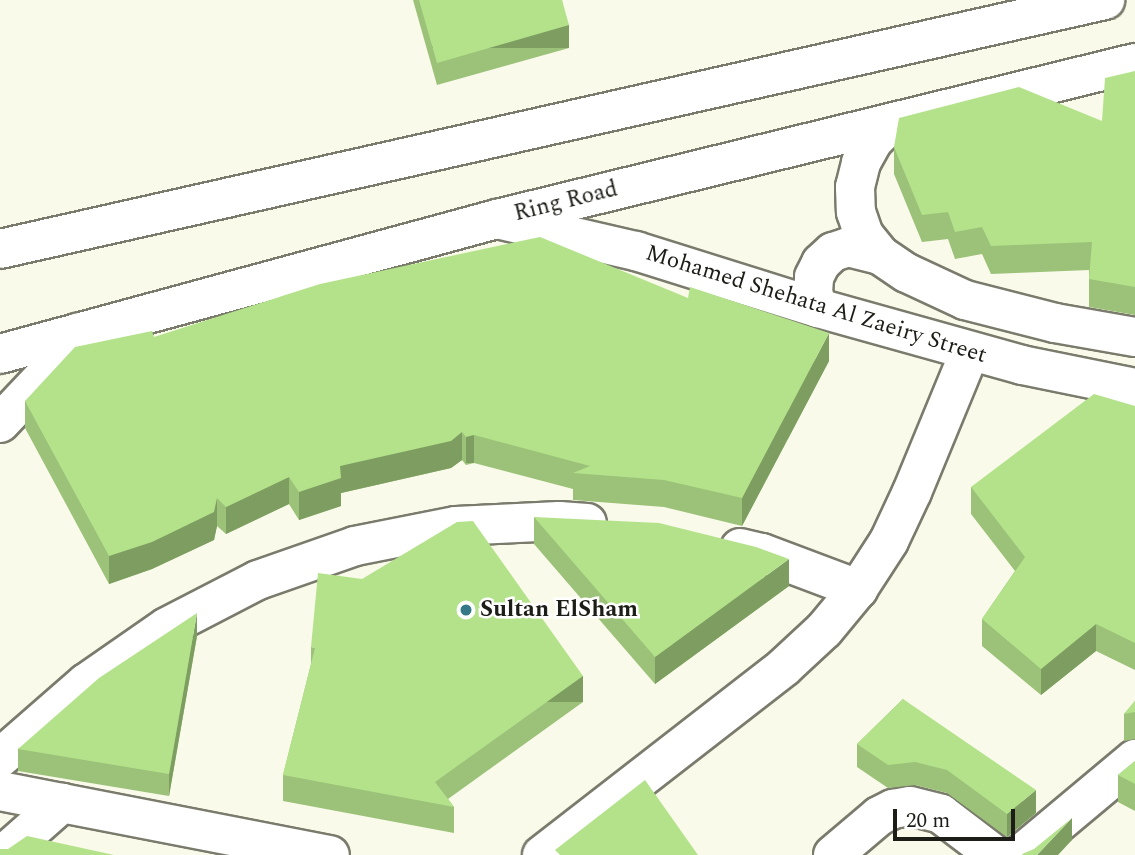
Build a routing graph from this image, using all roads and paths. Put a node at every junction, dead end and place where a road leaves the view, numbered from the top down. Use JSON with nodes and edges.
{"nodes":[{"id":1,"x":1105,"y":0,"type":"edge"},
{"id":2,"x":1135,"y":62,"type":"edge"},
{"id":3,"x":891,"y":123,"type":"junction"},
{"id":4,"x":497,"y":219,"type":"junction"},
{"id":5,"x":0,"y":248,"type":"edge"},
{"id":6,"x":880,"y":255,"type":"junction"},
{"id":7,"x":818,"y":308,"type":"junction"},
{"id":8,"x":79,"y":332,"type":"junction"},
{"id":9,"x":1135,"y":337,"type":"edge"},
{"id":10,"x":970,"y":351,"type":"junction"},
{"id":11,"x":0,"y":354,"type":"edge"},
{"id":12,"x":1135,"y":388,"type":"edge"},
{"id":13,"x":0,"y":423,"type":"edge"},
{"id":14,"x":624,"y":526,"type":"edge"},
{"id":15,"x":712,"y":541,"type":"edge"},
{"id":16,"x":858,"y":590,"type":"junction"},
{"id":17,"x":0,"y":758,"type":"edge"},
{"id":18,"x":1135,"y":759,"type":"edge"},
{"id":19,"x":0,"y":791,"type":"edge"},
{"id":20,"x":62,"y":803,"type":"junction"},
{"id":21,"x":3,"y":855,"type":"edge"},
{"id":22,"x":330,"y":855,"type":"edge"},
{"id":23,"x":542,"y":855,"type":"edge"},
{"id":24,"x":834,"y":855,"type":"edge"},
{"id":25,"x":995,"y":855,"type":"edge"},
{"id":26,"x":1020,"y":855,"type":"edge"}],
"edges":[{"from":1,"to":5,"type":"main road"},
{"from":2,"to":3,"type":"main road","name":"Ring Road"},
{"from":3,"to":4,"type":"main road","name":"Ring Road"},
{"from":3,"to":6,"type":"main road"},
{"from":4,"to":7,"type":"main road","name":"Mohamed Shehata Al Zaeiry Street"},
{"from":4,"to":8,"type":"main road","name":"Ring Road"},
{"from":6,"to":7,"type":"main road"},
{"from":6,"to":9,"type":"main road"},
{"from":7,"to":10,"type":"main road","name":"Mohamed Shehata Al Zaeiry Street"},
{"from":8,"to":11,"type":"main road","name":"Ring Road"},
{"from":8,"to":13,"type":"main road"},
{"from":10,"to":12,"type":"main road","name":"Mohamed Shehata Al Zaeiry Street"},
{"from":10,"to":16,"type":"main road"},
{"from":14,"to":17,"type":"main road"},
{"from":15,"to":16,"type":"main road"},
{"from":16,"to":23,"type":"main road"},
{"from":18,"to":26,"type":"main road"},
{"from":19,"to":20,"type":"main road"},
{"from":20,"to":21,"type":"main road"},
{"from":20,"to":22,"type":"main road"},
{"from":24,"to":25,"type":"main road"}]}
